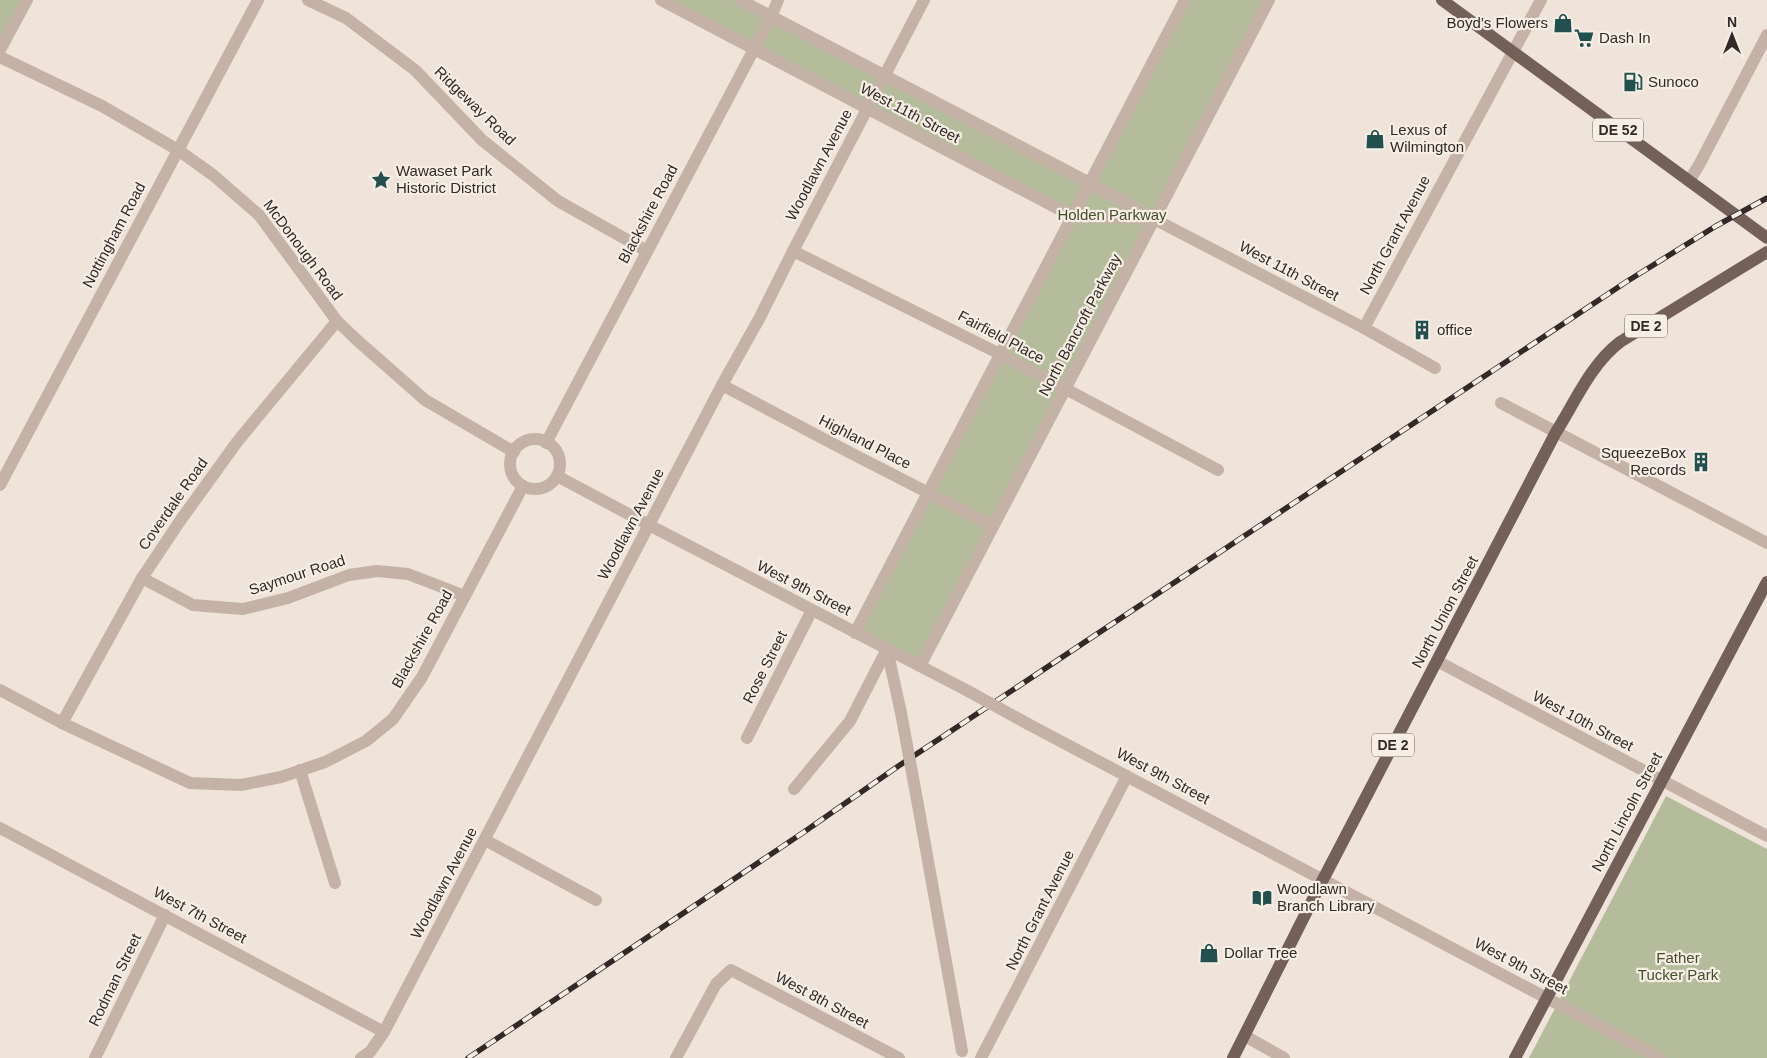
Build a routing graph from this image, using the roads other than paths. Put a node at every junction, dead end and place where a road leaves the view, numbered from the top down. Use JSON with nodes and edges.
{"nodes":[{"id":1,"x":27,"y":0,"type":"edge"},
{"id":2,"x":258,"y":0,"type":"edge"},
{"id":3,"x":308,"y":0,"type":"edge"},
{"id":4,"x":661,"y":0,"type":"edge"},
{"id":5,"x":740,"y":0,"type":"edge"},
{"id":6,"x":778,"y":0,"type":"edge"},
{"id":7,"x":924,"y":0,"type":"edge"},
{"id":8,"x":1185,"y":0,"type":"edge"},
{"id":9,"x":1269,"y":0,"type":"edge"},
{"id":10,"x":1442,"y":0,"type":"edge"},
{"id":11,"x":1541,"y":0,"type":"edge"},
{"id":12,"x":771,"y":16,"type":"junction"},
{"id":13,"x":1767,"y":35,"type":"edge"},
{"id":14,"x":754,"y":49,"type":"junction"},
{"id":15,"x":0,"y":50,"type":"edge"},
{"id":16,"x":1512,"y":52,"type":"junction"},
{"id":17,"x":0,"y":57,"type":"edge"},
{"id":18,"x":885,"y":75,"type":"junction"},
{"id":19,"x":867,"y":109,"type":"junction"},
{"id":20,"x":178,"y":150,"type":"junction"},
{"id":21,"x":1689,"y":180,"type":"junction"},
{"id":22,"x":1090,"y":182,"type":"junction"},
{"id":23,"x":1072,"y":216,"type":"junction"},
{"id":24,"x":1154,"y":219,"type":"junction"},
{"id":25,"x":1767,"y":238,"type":"edge"},
{"id":26,"x":647,"y":250,"type":"junction"},
{"id":27,"x":793,"y":250,"type":"junction"},
{"id":28,"x":1767,"y":252,"type":"edge"},
{"id":29,"x":337,"y":321,"type":"junction"},
{"id":30,"x":1364,"y":328,"type":"junction"},
{"id":31,"x":1000,"y":354,"type":"junction"},
{"id":32,"x":1435,"y":368,"type":"dead end"},
{"id":33,"x":722,"y":385,"type":"junction"},
{"id":34,"x":1065,"y":390,"type":"junction"},
{"id":35,"x":1501,"y":402,"type":"dead end"},
{"id":36,"x":1556,"y":432,"type":"junction"},
{"id":37,"x":546,"y":443,"type":"junction"},
{"id":38,"x":514,"y":452,"type":"junction"},
{"id":39,"x":1218,"y":470,"type":"dead end"},
{"id":40,"x":557,"y":476,"type":"junction"},
{"id":41,"x":0,"y":485,"type":"edge"},
{"id":42,"x":523,"y":486,"type":"junction"},
{"id":43,"x":928,"y":493,"type":"junction"},
{"id":44,"x":649,"y":525,"type":"junction"},
{"id":45,"x":993,"y":526,"type":"junction"},
{"id":46,"x":1767,"y":544,"type":"edge"},
{"id":47,"x":142,"y":578,"type":"junction"},
{"id":48,"x":1767,"y":582,"type":"edge"},
{"id":49,"x":465,"y":596,"type":"junction"},
{"id":50,"x":812,"y":610,"type":"junction"},
{"id":51,"x":855,"y":633,"type":"junction"},
{"id":52,"x":887,"y":649,"type":"junction"},
{"id":53,"x":1437,"y":662,"type":"junction"},
{"id":54,"x":920,"y":666,"type":"junction"},
{"id":55,"x":0,"y":690,"type":"edge"},
{"id":56,"x":62,"y":723,"type":"junction"},
{"id":57,"x":747,"y":738,"type":"dead end"},
{"id":58,"x":300,"y":770,"type":"junction"},
{"id":59,"x":1127,"y":776,"type":"junction"},
{"id":60,"x":1662,"y":781,"type":"junction"},
{"id":61,"x":794,"y":789,"type":"dead end"},
{"id":62,"x":0,"y":828,"type":"edge"},
{"id":63,"x":1767,"y":836,"type":"edge"},
{"id":64,"x":484,"y":840,"type":"junction"},
{"id":65,"x":1323,"y":880,"type":"junction"},
{"id":66,"x":335,"y":883,"type":"dead end"},
{"id":67,"x":596,"y":900,"type":"dead end"},
{"id":68,"x":165,"y":915,"type":"junction"},
{"id":69,"x":1547,"y":998,"type":"junction"},
{"id":70,"x":384,"y":1032,"type":"junction"},
{"id":71,"x":1245,"y":1036,"type":"junction"},
{"id":72,"x":962,"y":1051,"type":"dead end"},
{"id":73,"x":95,"y":1058,"type":"edge"},
{"id":74,"x":360,"y":1058,"type":"edge"},
{"id":75,"x":676,"y":1058,"type":"edge"},
{"id":76,"x":899,"y":1058,"type":"edge"},
{"id":77,"x":981,"y":1058,"type":"edge"},
{"id":78,"x":1233,"y":1058,"type":"edge"},
{"id":79,"x":1284,"y":1058,"type":"edge"},
{"id":80,"x":1515,"y":1058,"type":"edge"},
{"id":81,"x":1660,"y":1058,"type":"edge"}],
"edges":[{"from":1,"to":15,"type":"street"},
{"from":2,"to":20,"type":"street","name":"Nottingham Road"},
{"from":3,"to":26,"type":"street","name":"Ridgeway Road"},
{"from":4,"to":14,"type":"street","name":"West 11th Street"},
{"from":5,"to":12,"type":"street","name":"West 11th Street"},
{"from":6,"to":12,"type":"street","name":"Blackshire Road"},
{"from":7,"to":18,"type":"street","name":"Woodlawn Avenue"},
{"from":8,"to":22,"type":"street"},
{"from":9,"to":24,"type":"street","name":"North Bancroft Parkway"},
{"from":10,"to":16,"type":"main road","number":"DE 52"},
{"from":11,"to":16,"type":"street","name":"North Grant Avenue"},
{"from":12,"to":14,"type":"street","name":"Blackshire Road"},
{"from":12,"to":18,"type":"street","name":"West 11th Street"},
{"from":13,"to":21,"type":"street"},
{"from":14,"to":19,"type":"street","name":"West 11th Street"},
{"from":14,"to":26,"type":"street","name":"Blackshire Road"},
{"from":16,"to":21,"type":"main road","number":"DE 52"},
{"from":16,"to":30,"type":"street","name":"North Grant Avenue"},
{"from":17,"to":20,"type":"street","name":"McDonough Road"},
{"from":18,"to":19,"type":"street","name":"Woodlawn Avenue"},
{"from":18,"to":22,"type":"street","name":"West 11th Street"},
{"from":19,"to":23,"type":"street","name":"West 11th Street"},
{"from":19,"to":27,"type":"street","name":"Woodlawn Avenue"},
{"from":20,"to":29,"type":"street","name":"McDonough Road"},
{"from":20,"to":41,"type":"street","name":"Nottingham Road"},
{"from":21,"to":25,"type":"main road","number":"DE 52"},
{"from":22,"to":23,"type":"street"},
{"from":22,"to":24,"type":"street","name":"West 11th Street"},
{"from":23,"to":24,"type":"street","name":"West 11th Street"},
{"from":23,"to":31,"type":"street"},
{"from":24,"to":30,"type":"street","name":"West 11th Street"},
{"from":24,"to":34,"type":"street","name":"North Bancroft Parkway"},
{"from":26,"to":37,"type":"street","name":"Blackshire Road"},
{"from":27,"to":31,"type":"street","name":"Fairfield Place"},
{"from":27,"to":33,"type":"street","name":"Woodlawn Avenue"},
{"from":28,"to":36,"type":"main road","name":"North Union Street","number":"DE 2"},
{"from":29,"to":38,"type":"street","name":"McDonough Road"},
{"from":29,"to":47,"type":"street","name":"Coverdale Road"},
{"from":30,"to":32,"type":"street","name":"West 11th Street"},
{"from":31,"to":34,"type":"street","name":"Fairfield Place"},
{"from":31,"to":43,"type":"street"},
{"from":33,"to":43,"type":"street","name":"Highland Place"},
{"from":33,"to":44,"type":"street","name":"Woodlawn Avenue"},
{"from":34,"to":39,"type":"street","name":"Fairfield Place"},
{"from":34,"to":45,"type":"street","name":"North Bancroft Parkway"},
{"from":35,"to":36,"type":"street"},
{"from":36,"to":46,"type":"street"},
{"from":36,"to":53,"type":"main road","name":"North Union Street","number":"DE 2"},
{"from":37,"to":38,"type":"street"},
{"from":37,"to":40,"type":"street"},
{"from":38,"to":42,"type":"street"},
{"from":40,"to":42,"type":"street"},
{"from":40,"to":44,"type":"street"},
{"from":42,"to":49,"type":"street","name":"Blackshire Road"},
{"from":43,"to":45,"type":"street","name":"Highland Place"},
{"from":43,"to":51,"type":"street"},
{"from":44,"to":50,"type":"street","name":"West 9th Street"},
{"from":44,"to":64,"type":"street","name":"Woodlawn Avenue"},
{"from":45,"to":54,"type":"street","name":"North Bancroft Parkway"},
{"from":47,"to":49,"type":"street","name":"Saymour Road"},
{"from":47,"to":56,"type":"street","name":"Coverdale Road"},
{"from":48,"to":60,"type":"main road","name":"North Lincoln Street"},
{"from":49,"to":58,"type":"street","name":"Blackshire Road"},
{"from":50,"to":51,"type":"street","name":"West 9th Street"},
{"from":50,"to":57,"type":"street","name":"Rose Street"},
{"from":51,"to":52,"type":"street","name":"West 9th Street"},
{"from":52,"to":54,"type":"street","name":"West 9th Street"},
{"from":52,"to":61,"type":"street"},
{"from":52,"to":72,"type":"street","bridge":true},
{"from":53,"to":60,"type":"street","name":"West 10th Street"},
{"from":53,"to":65,"type":"main road","name":"North Union Street","number":"DE 2"},
{"from":54,"to":59,"type":"street","name":"West 9th Street","bridge":true},
{"from":55,"to":56,"type":"street","name":"Blackshire Road"},
{"from":56,"to":58,"type":"street","name":"Blackshire Road"},
{"from":58,"to":66,"type":"street"},
{"from":59,"to":65,"type":"street","name":"West 9th Street"},
{"from":59,"to":77,"type":"street","name":"North Grant Avenue"},
{"from":60,"to":63,"type":"street","name":"West 10th Street"},
{"from":60,"to":69,"type":"main road","name":"North Lincoln Street"},
{"from":62,"to":68,"type":"street","name":"West 7th Street"},
{"from":64,"to":67,"type":"street"},
{"from":64,"to":70,"type":"street","name":"Woodlawn Avenue"},
{"from":65,"to":69,"type":"street","name":"West 9th Street"},
{"from":65,"to":71,"type":"main road","name":"North Union Street","number":"DE 2"},
{"from":68,"to":70,"type":"street","name":"West 7th Street"},
{"from":68,"to":73,"type":"street","name":"Rodman Street"},
{"from":69,"to":80,"type":"main road","name":"North Lincoln Street"},
{"from":69,"to":81,"type":"street","name":"West 9th Street"},
{"from":70,"to":74,"type":"street","name":"Woodlawn Avenue"},
{"from":71,"to":78,"type":"main road","name":"North Union Street","number":"DE 2"},
{"from":71,"to":79,"type":"street"},
{"from":75,"to":76,"type":"street","name":"West 8th Street"}]}
